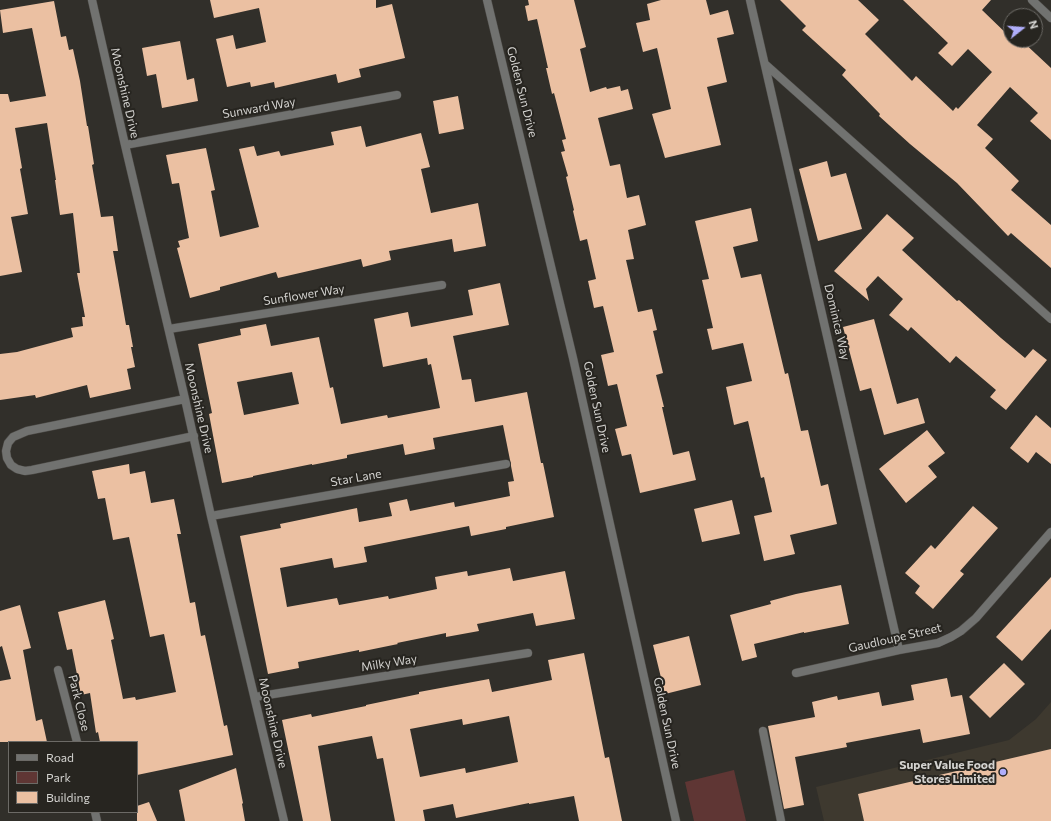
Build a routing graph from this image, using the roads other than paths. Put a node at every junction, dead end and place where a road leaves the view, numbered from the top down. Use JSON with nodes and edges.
{"nodes":[{"id":1,"x":92,"y":0,"type":"edge"},
{"id":2,"x":487,"y":0,"type":"edge"},
{"id":3,"x":750,"y":0,"type":"edge"},
{"id":4,"x":1032,"y":0,"type":"edge"},
{"id":5,"x":1051,"y":18,"type":"edge"},
{"id":6,"x":765,"y":64,"type":"junction"},
{"id":7,"x":398,"y":95,"type":"dead end"},
{"id":8,"x":125,"y":145,"type":"junction"},
{"id":9,"x":442,"y":285,"type":"dead end"},
{"id":10,"x":1051,"y":319,"type":"edge"},
{"id":11,"x":169,"y":329,"type":"junction"},
{"id":12,"x":186,"y":399,"type":"junction"},
{"id":13,"x":194,"y":436,"type":"junction"},
{"id":14,"x":506,"y":464,"type":"dead end"},
{"id":15,"x":210,"y":516,"type":"junction"},
{"id":16,"x":1051,"y":532,"type":"edge"},
{"id":17,"x":900,"y":650,"type":"junction"},
{"id":18,"x":528,"y":653,"type":"dead end"},
{"id":19,"x":58,"y":670,"type":"dead end"},
{"id":20,"x":796,"y":673,"type":"dead end"},
{"id":21,"x":255,"y":697,"type":"junction"},
{"id":22,"x":763,"y":731,"type":"dead end"},
{"id":23,"x":77,"y":741,"type":"edge"},
{"id":24,"x":284,"y":821,"type":"edge"},
{"id":25,"x":676,"y":821,"type":"edge"},
{"id":26,"x":781,"y":821,"type":"edge"}],
"edges":[{"from":1,"to":8,"type":"street","name":"Moonshine Drive"},
{"from":2,"to":25,"type":"street","name":"Golden Sun Drive"},
{"from":3,"to":6,"type":"street","name":"Dominica Way"},
{"from":4,"to":5,"type":"street"},
{"from":6,"to":10,"type":"street"},
{"from":6,"to":17,"type":"street","name":"Dominica Way"},
{"from":7,"to":8,"type":"street","name":"Sunward Way"},
{"from":8,"to":11,"type":"street","name":"Moonshine Drive"},
{"from":9,"to":11,"type":"street","name":"Sunflower Way"},
{"from":11,"to":12,"type":"street","name":"Moonshine Drive"},
{"from":12,"to":13,"type":"street","name":"Moonshine Drive"},
{"from":12,"to":13,"type":"street"},
{"from":13,"to":15,"type":"street","name":"Moonshine Drive"},
{"from":14,"to":15,"type":"street","name":"Star Lane"},
{"from":15,"to":21,"type":"street","name":"Moonshine Drive"},
{"from":16,"to":17,"type":"street","name":"Gaudloupe Street"},
{"from":17,"to":20,"type":"street","name":"Gaudloupe Street"},
{"from":18,"to":21,"type":"street","name":"Milky Way"},
{"from":19,"to":23,"type":"street","name":"Park Close"},
{"from":21,"to":24,"type":"street","name":"Moonshine Drive"},
{"from":22,"to":26,"type":"street"}]}
